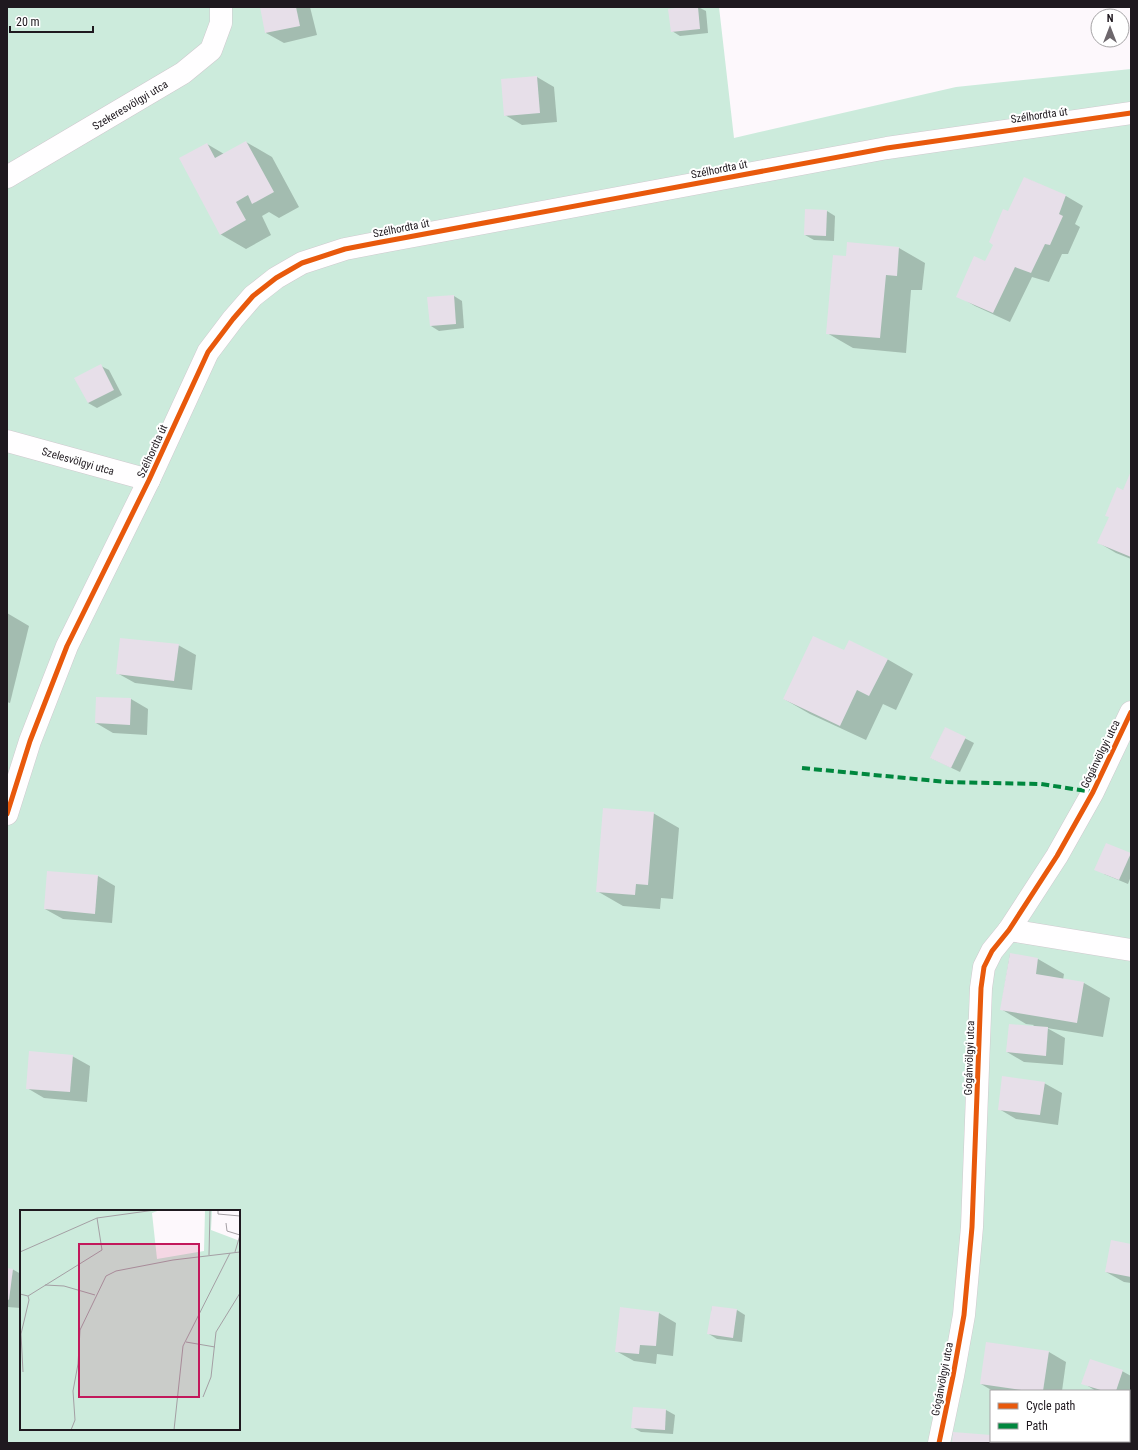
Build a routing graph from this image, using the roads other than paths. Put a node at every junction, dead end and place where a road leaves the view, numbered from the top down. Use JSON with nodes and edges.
{"nodes":[{"id":1,"x":220,"y":7,"type":"edge"},
{"id":2,"x":1131,"y":113,"type":"edge"},
{"id":3,"x":7,"y":177,"type":"edge"},
{"id":4,"x":7,"y":441,"type":"edge"},
{"id":5,"x":149,"y":480,"type":"junction"},
{"id":6,"x":1131,"y":712,"type":"edge"},
{"id":7,"x":7,"y":814,"type":"edge"},
{"id":8,"x":1008,"y":930,"type":"junction"},
{"id":9,"x":1131,"y":950,"type":"edge"},
{"id":10,"x":939,"y":1443,"type":"edge"}],
"edges":[{"from":1,"to":3,"type":"street","name":"Szekeresvölgyi utca"},
{"from":2,"to":5,"type":"street","name":"Szélhordta út"},
{"from":4,"to":5,"type":"street","name":"Szelesvölgyi utca"},
{"from":5,"to":7,"type":"street","name":"Szélhordta út"},
{"from":6,"to":8,"type":"street","name":"Gógánvölgyi utca"},
{"from":8,"to":9,"type":"street"},
{"from":8,"to":10,"type":"street","name":"Gógánvölgyi utca"}]}
